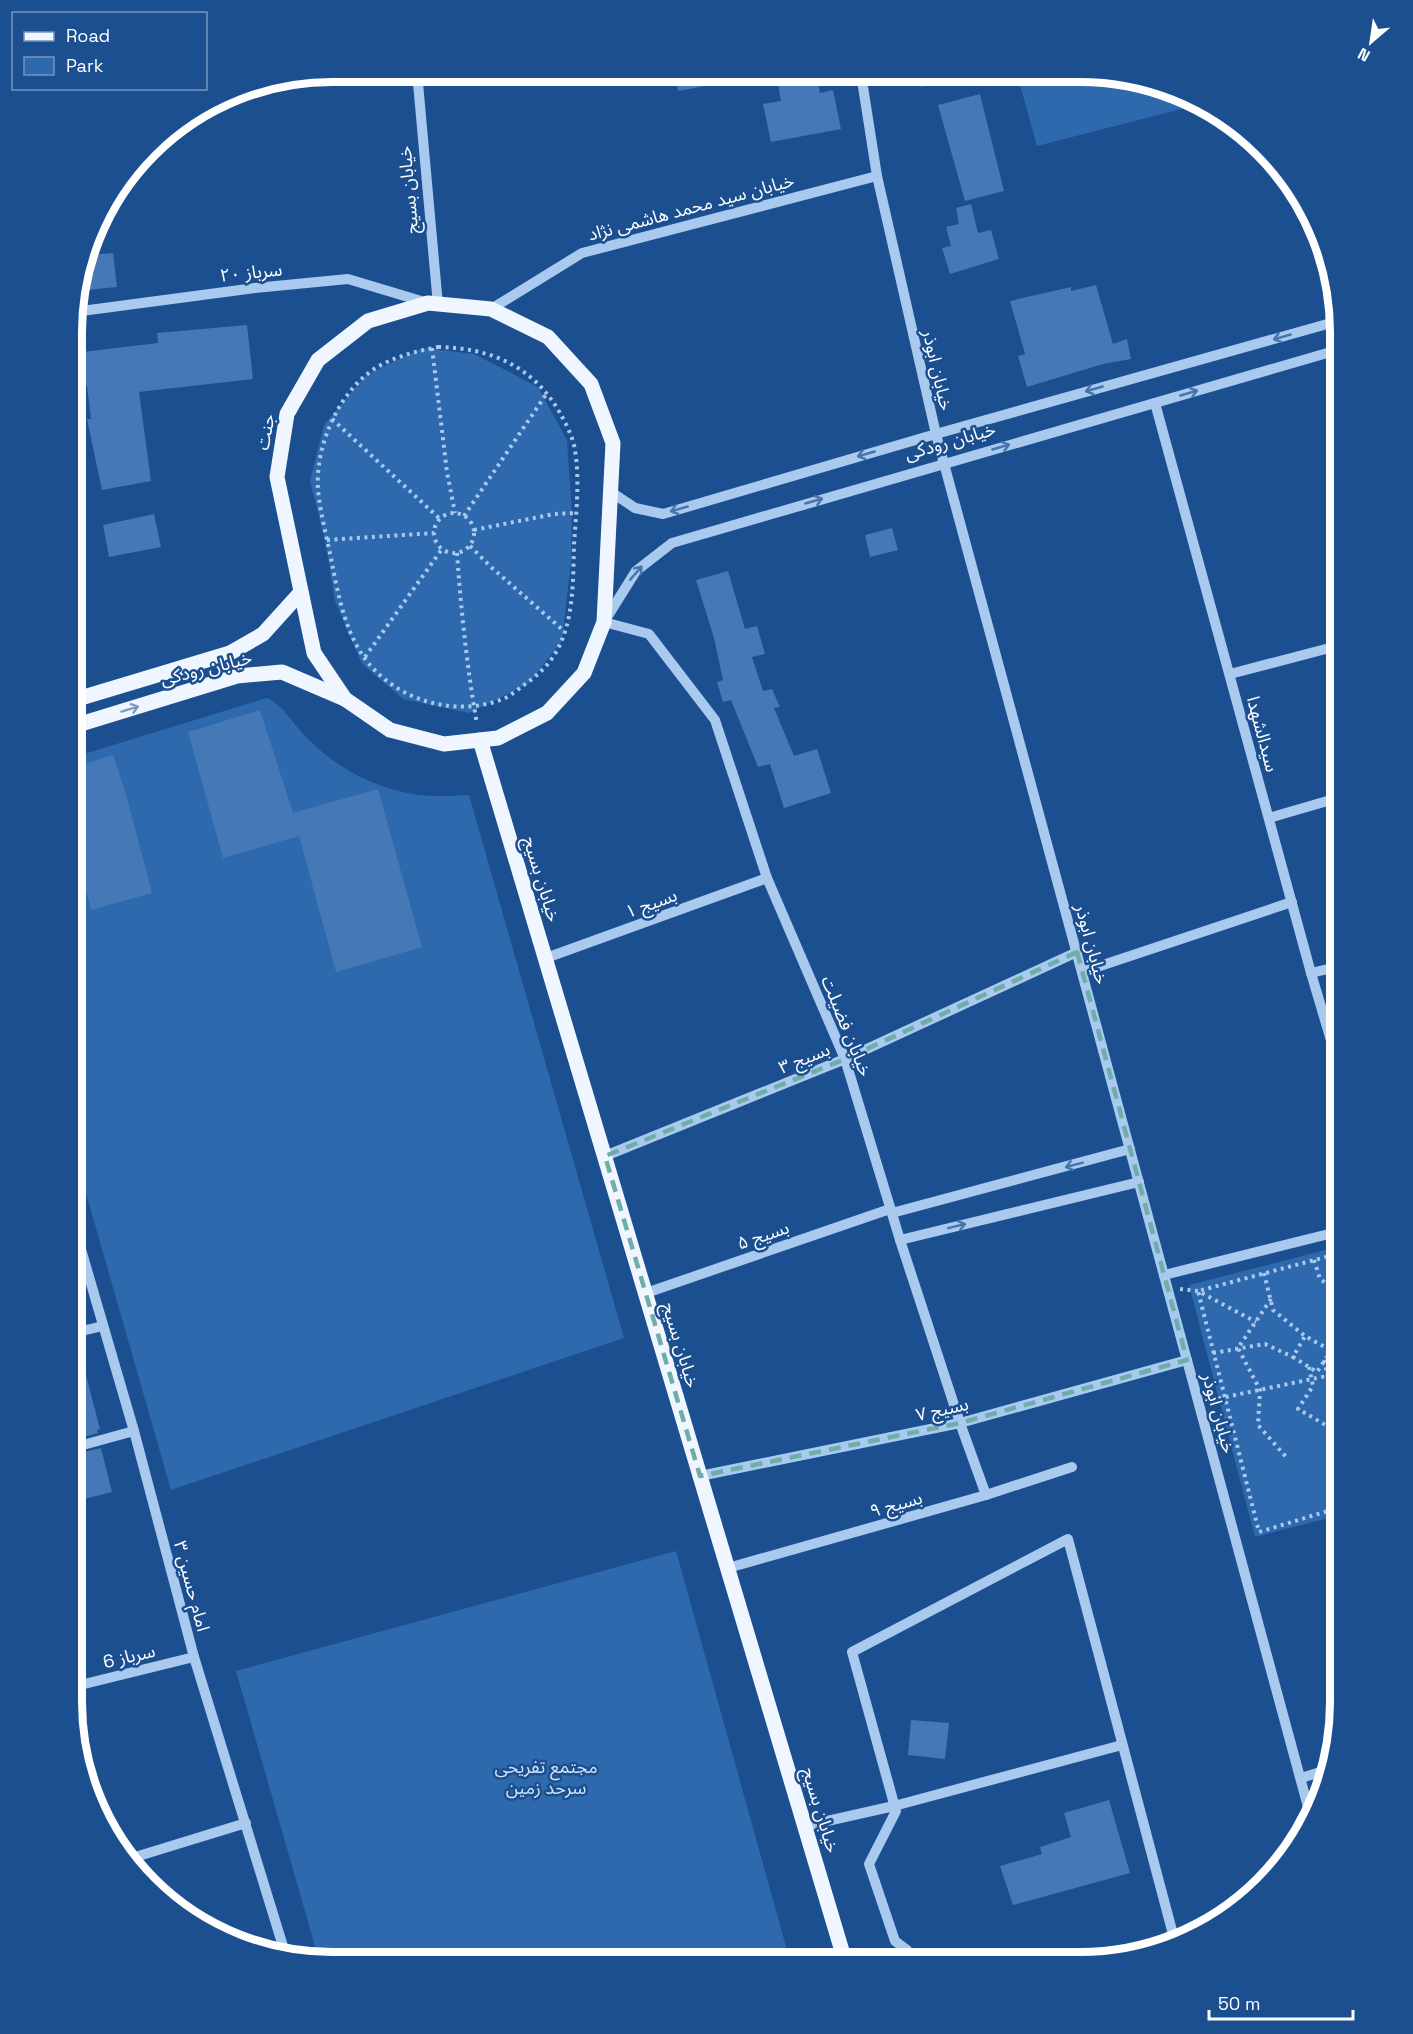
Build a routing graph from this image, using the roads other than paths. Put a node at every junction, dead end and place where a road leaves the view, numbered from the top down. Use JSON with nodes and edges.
{"nodes":[{"id":1,"x":418,"y":82,"type":"edge"},
{"id":2,"x":862,"y":82,"type":"edge"},
{"id":3,"x":877,"y":176,"type":"junction"},
{"id":4,"x":433,"y":304,"type":"junction"},
{"id":5,"x":491,"y":309,"type":"junction"},
{"id":6,"x":84,"y":311,"type":"edge"},
{"id":7,"x":1330,"y":323,"type":"edge"},
{"id":8,"x":1330,"y":352,"type":"edge"},
{"id":9,"x":1155,"y":403,"type":"junction"},
{"id":10,"x":936,"y":434,"type":"junction"},
{"id":11,"x":944,"y":463,"type":"junction"},
{"id":12,"x":611,"y":492,"type":"junction"},
{"id":13,"x":301,"y":592,"type":"junction"},
{"id":14,"x":604,"y":622,"type":"junction"},
{"id":15,"x":1330,"y":648,"type":"edge"},
{"id":16,"x":1230,"y":674,"type":"junction"},
{"id":17,"x":82,"y":698,"type":"edge"},
{"id":18,"x":345,"y":699,"type":"junction"},
{"id":19,"x":82,"y":724,"type":"edge"},
{"id":20,"x":480,"y":740,"type":"junction"},
{"id":21,"x":1330,"y":800,"type":"edge"},
{"id":22,"x":1269,"y":818,"type":"junction"},
{"id":23,"x":767,"y":878,"type":"junction"},
{"id":24,"x":1292,"y":902,"type":"junction"},
{"id":25,"x":1077,"y":952,"type":"junction"},
{"id":26,"x":546,"y":958,"type":"junction"},
{"id":27,"x":1330,"y":969,"type":"edge"},
{"id":28,"x":1082,"y":972,"type":"junction"},
{"id":29,"x":1311,"y":973,"type":"junction"},
{"id":30,"x":1330,"y":1037,"type":"edge"},
{"id":31,"x":845,"y":1059,"type":"junction"},
{"id":32,"x":1130,"y":1149,"type":"junction"},
{"id":33,"x":605,"y":1156,"type":"junction"},
{"id":34,"x":1139,"y":1182,"type":"junction"},
{"id":35,"x":891,"y":1211,"type":"junction"},
{"id":36,"x":1330,"y":1235,"type":"edge"},
{"id":37,"x":900,"y":1240,"type":"junction"},
{"id":38,"x":82,"y":1253,"type":"edge"},
{"id":39,"x":1164,"y":1275,"type":"junction"},
{"id":40,"x":646,"y":1293,"type":"junction"},
{"id":41,"x":103,"y":1326,"type":"junction"},
{"id":42,"x":82,"y":1331,"type":"edge"},
{"id":43,"x":1187,"y":1360,"type":"junction"},
{"id":44,"x":960,"y":1423,"type":"junction"},
{"id":45,"x":134,"y":1431,"type":"junction"},
{"id":46,"x":82,"y":1445,"type":"edge"},
{"id":47,"x":1072,"y":1467,"type":"dead end"},
{"id":48,"x":700,"y":1476,"type":"junction"},
{"id":49,"x":986,"y":1495,"type":"junction"},
{"id":50,"x":728,"y":1568,"type":"junction"},
{"id":51,"x":194,"y":1658,"type":"junction"},
{"id":52,"x":82,"y":1685,"type":"edge"},
{"id":53,"x":1122,"y":1745,"type":"junction"},
{"id":54,"x":1320,"y":1772,"type":"edge"},
{"id":55,"x":1300,"y":1778,"type":"junction"},
{"id":56,"x":894,"y":1806,"type":"junction"},
{"id":57,"x":1308,"y":1806,"type":"edge"},
{"id":58,"x":246,"y":1823,"type":"junction"},
{"id":59,"x":805,"y":1826,"type":"junction"},
{"id":60,"x":136,"y":1857,"type":"edge"},
{"id":61,"x":1173,"y":1934,"type":"edge"},
{"id":62,"x":283,"y":1947,"type":"edge"},
{"id":63,"x":842,"y":1952,"type":"edge"},
{"id":64,"x":909,"y":1952,"type":"edge"}],
"edges":[{"from":1,"to":4,"type":"street","name":"خیابان بسیج"},
{"from":2,"to":3,"type":"street","name":"خیابان ابوذر"},
{"from":3,"to":5,"type":"street","name":"خیابان سید محمد هاشمی نژاد"},
{"from":3,"to":10,"type":"street","name":"خیابان ابوذر"},
{"from":4,"to":5,"type":"main road","name":"جنت"},
{"from":4,"to":6,"type":"street","name":"سرباز ۲۰"},
{"from":4,"to":13,"type":"main road","name":"جنت"},
{"from":5,"to":12,"type":"main road","name":"جنت"},
{"from":7,"to":10,"type":"street","name":"خیابان رودکی","one_way":true},
{"from":9,"to":8,"type":"street","name":"خیابان رودکی","one_way":true},
{"from":11,"to":9,"type":"street","name":"خیابان رودکی","one_way":true},
{"from":9,"to":16,"type":"street","name":"سیدالشهدا"},
{"from":10,"to":11,"type":"street","name":"خیابان ابوذر"},
{"from":10,"to":12,"type":"street","name":"خیابان رودکی","one_way":true},
{"from":14,"to":11,"type":"street","name":"خیابان رودکی","one_way":true},
{"from":11,"to":25,"type":"street","name":"خیابان ابوذر"},
{"from":12,"to":14,"type":"main road","name":"جنت"},
{"from":13,"to":17,"type":"main road","name":"خیابان رودکی"},
{"from":13,"to":18,"type":"main road","name":"جنت"},
{"from":14,"to":20,"type":"main road","name":"جنت"},
{"from":14,"to":23,"type":"street","name":"خیابان فضیلت"},
{"from":15,"to":16,"type":"street"},
{"from":16,"to":22,"type":"street","name":"سیدالشهدا"},
{"from":19,"to":18,"type":"main road","name":"خیابان رودکی","one_way":true},
{"from":18,"to":20,"type":"main road","name":"جنت"},
{"from":20,"to":26,"type":"main road","name":"خیابان بسیج"},
{"from":21,"to":22,"type":"street"},
{"from":22,"to":24,"type":"street","name":"سیدالشهدا"},
{"from":23,"to":26,"type":"street","name":"بسیج ۱"},
{"from":23,"to":31,"type":"street","name":"خیابان فضیلت"},
{"from":24,"to":28,"type":"street"},
{"from":24,"to":29,"type":"street","name":"سیدالشهدا"},
{"from":25,"to":28,"type":"street","name":"خیابان ابوذر"},
{"from":25,"to":31,"type":"street","name":"بسیج ۳"},
{"from":26,"to":33,"type":"main road","name":"خیابان بسیج"},
{"from":27,"to":29,"type":"street"},
{"from":28,"to":32,"type":"street","name":"خیابان ابوذر"},
{"from":29,"to":30,"type":"street","name":"سیدالشهدا"},
{"from":31,"to":33,"type":"street","name":"بسیج ۳"},
{"from":31,"to":35,"type":"street","name":"خیابان فضیلت"},
{"from":32,"to":34,"type":"street","name":"خیابان ابوذر"},
{"from":32,"to":35,"type":"street","name":"بسیج ۵","one_way":true},
{"from":33,"to":40,"type":"main road","name":"خیابان بسیج"},
{"from":37,"to":34,"type":"street","one_way":true},
{"from":34,"to":39,"type":"street","name":"خیابان ابوذر"},
{"from":35,"to":37,"type":"street","name":"خیابان فضیلت"},
{"from":35,"to":40,"type":"street","name":"بسیج ۵"},
{"from":36,"to":39,"type":"street"},
{"from":37,"to":44,"type":"street","name":"خیابان فضیلت"},
{"from":38,"to":41,"type":"street","name":"امام حسین ۳"},
{"from":39,"to":43,"type":"street","name":"خیابان ابوذر"},
{"from":40,"to":48,"type":"main road","name":"خیابان بسیج"},
{"from":41,"to":42,"type":"street"},
{"from":41,"to":45,"type":"street","name":"امام حسین ۳"},
{"from":43,"to":44,"type":"street","name":"بسیج ۷"},
{"from":43,"to":55,"type":"street","name":"خیابان ابوذر"},
{"from":44,"to":48,"type":"street","name":"بسیج ۷"},
{"from":44,"to":49,"type":"street","name":"خیابان فضیلت"},
{"from":45,"to":46,"type":"street"},
{"from":45,"to":51,"type":"street","name":"امام حسین ۳"},
{"from":47,"to":49,"type":"street","name":"بسیج ۹"},
{"from":48,"to":50,"type":"main road","name":"خیابان بسیج"},
{"from":49,"to":50,"type":"street","name":"بسیج ۹"},
{"from":50,"to":59,"type":"main road","name":"خیابان بسیج"},
{"from":51,"to":52,"type":"street","name":"سرباز 6"},
{"from":51,"to":58,"type":"street","name":"امام حسین ۳"},
{"from":53,"to":56,"type":"street"},
{"from":53,"to":56,"type":"street"},
{"from":53,"to":61,"type":"street"},
{"from":54,"to":55,"type":"street"},
{"from":55,"to":57,"type":"street","name":"خیابان ابوذر"},
{"from":56,"to":59,"type":"street"},
{"from":56,"to":64,"type":"street"},
{"from":58,"to":60,"type":"street"},
{"from":58,"to":62,"type":"street","name":"امام حسین ۳"},
{"from":59,"to":63,"type":"main road","name":"خیابان بسیج"}]}
